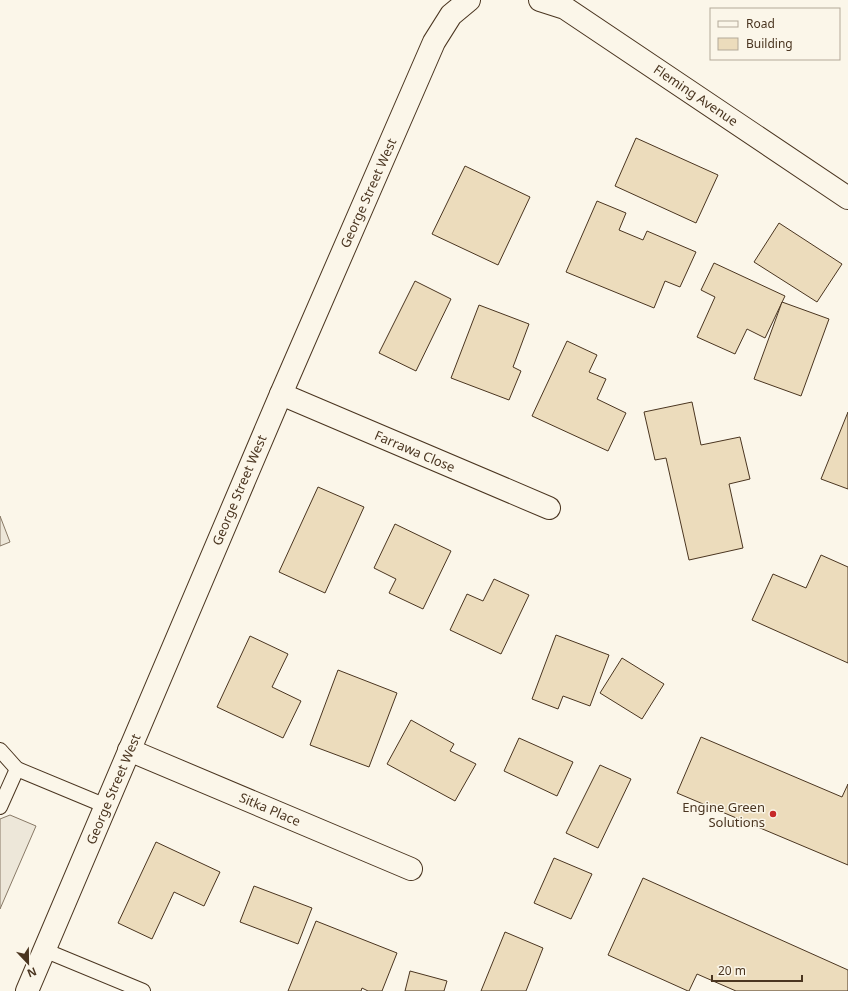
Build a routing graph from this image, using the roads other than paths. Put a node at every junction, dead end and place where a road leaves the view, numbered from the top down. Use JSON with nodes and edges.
{"nodes":[{"id":1,"x":469,"y":0,"type":"edge"},
{"id":2,"x":540,"y":0,"type":"edge"},
{"id":3,"x":848,"y":198,"type":"edge"},
{"id":4,"x":281,"y":394,"type":"junction"},
{"id":5,"x":549,"y":508,"type":"dead end"},
{"id":6,"x":0,"y":750,"type":"edge"},
{"id":7,"x":129,"y":750,"type":"junction"},
{"id":8,"x":17,"y":769,"type":"junction"},
{"id":9,"x":106,"y":806,"type":"junction"},
{"id":10,"x":0,"y":807,"type":"edge"},
{"id":11,"x":411,"y":869,"type":"dead end"},
{"id":12,"x":44,"y":950,"type":"junction"},
{"id":13,"x":27,"y":991,"type":"edge"},
{"id":14,"x":143,"y":991,"type":"edge"}],
"edges":[{"from":1,"to":4,"type":"street","name":"George Street West"},
{"from":2,"to":3,"type":"street","name":"Fleming Avenue"},
{"from":4,"to":5,"type":"street","name":"Farrawa Close"},
{"from":4,"to":7,"type":"street","name":"George Street West"},
{"from":6,"to":8,"type":"lane"},
{"from":7,"to":9,"type":"street","name":"George Street West"},
{"from":7,"to":11,"type":"street","name":"Sitka Place"},
{"from":8,"to":9,"type":"lane"},
{"from":8,"to":10,"type":"lane"},
{"from":9,"to":12,"type":"street","name":"George Street West"},
{"from":12,"to":13,"type":"street","name":"George Street West"},
{"from":12,"to":14,"type":"lane"}]}
